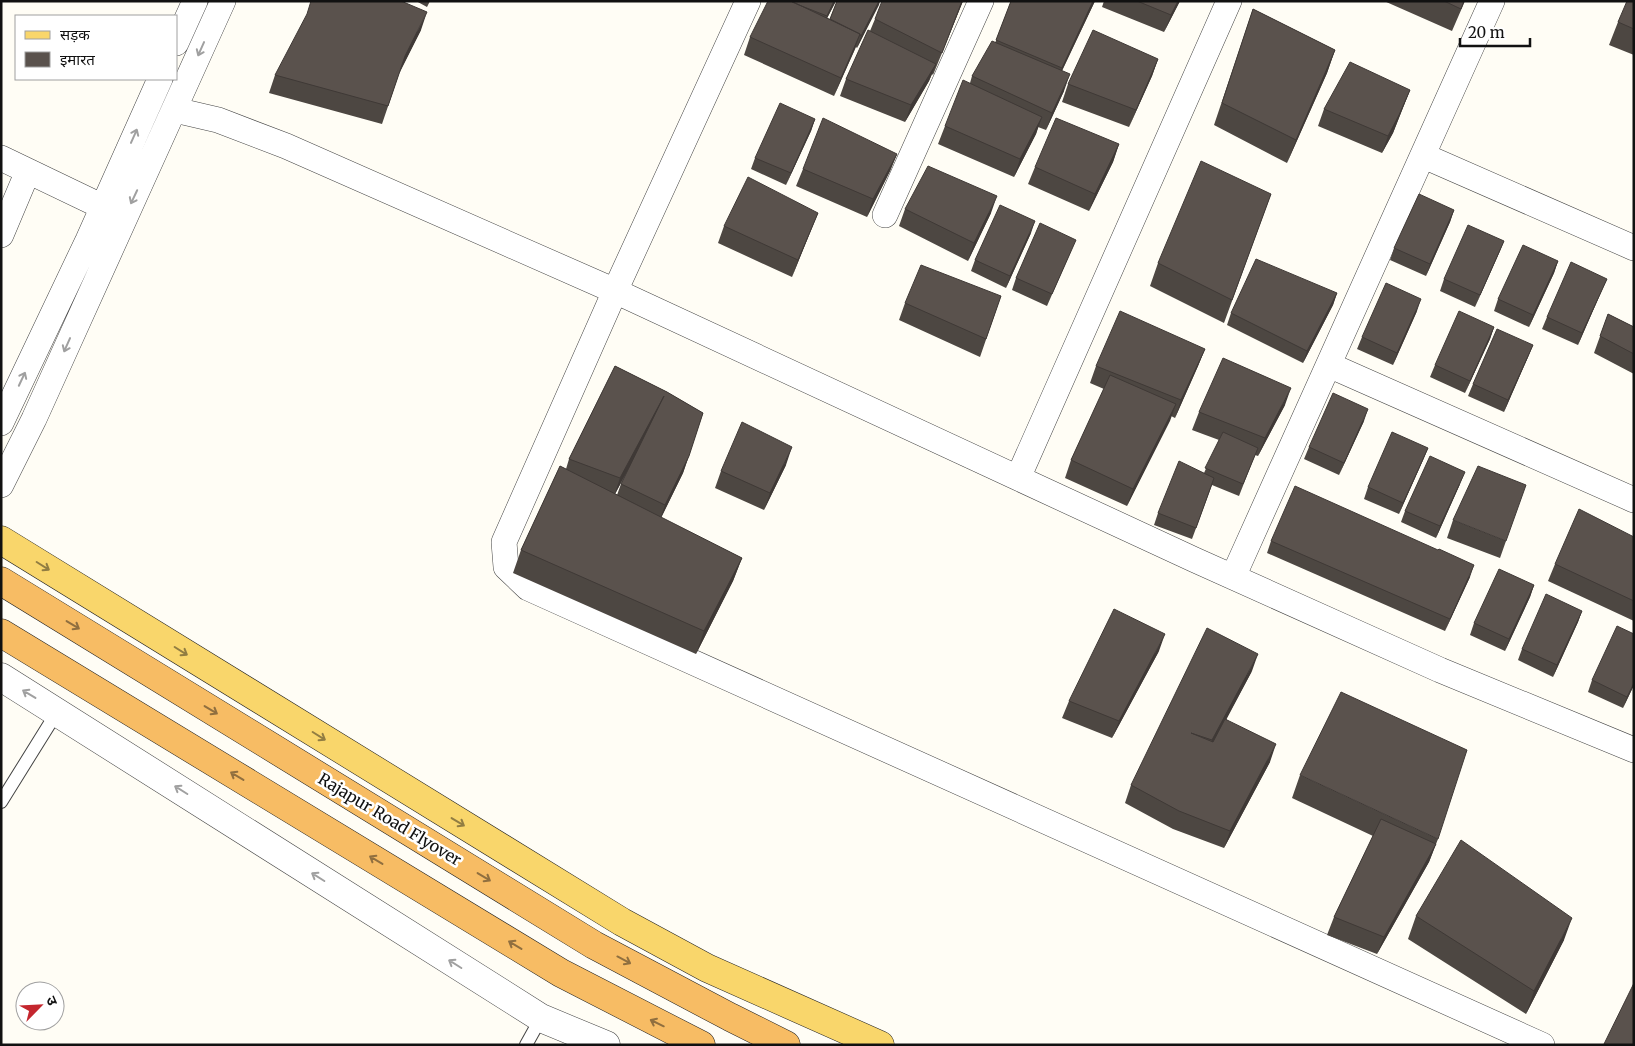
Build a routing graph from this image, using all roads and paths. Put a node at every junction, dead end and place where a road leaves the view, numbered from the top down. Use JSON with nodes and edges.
{"nodes":[{"id":1,"x":195,"y":1,"type":"edge"},
{"id":2,"x":223,"y":1,"type":"edge"},
{"id":3,"x":748,"y":1,"type":"edge"},
{"id":4,"x":981,"y":1,"type":"edge"},
{"id":5,"x":1229,"y":1,"type":"edge"},
{"id":6,"x":1492,"y":1,"type":"edge"},
{"id":7,"x":178,"y":39,"type":"edge"},
{"id":8,"x":160,"y":80,"type":"edge"},
{"id":9,"x":175,"y":110,"type":"junction"},
{"id":10,"x":1424,"y":156,"type":"junction"},
{"id":11,"x":1,"y":158,"type":"edge"},
{"id":12,"x":28,"y":171,"type":"junction"},
{"id":13,"x":103,"y":207,"type":"junction"},
{"id":14,"x":885,"y":215,"type":"dead end"},
{"id":15,"x":1,"y":235,"type":"edge"},
{"id":16,"x":1634,"y":248,"type":"edge"},
{"id":17,"x":615,"y":291,"type":"junction"},
{"id":18,"x":1329,"y":365,"type":"junction"},
{"id":19,"x":1,"y":423,"type":"edge"},
{"id":20,"x":1018,"y":478,"type":"junction"},
{"id":21,"x":1,"y":485,"type":"edge"},
{"id":22,"x":1634,"y":500,"type":"edge"},
{"id":23,"x":1,"y":540,"type":"edge"},
{"id":24,"x":1233,"y":577,"type":"junction"},
{"id":25,"x":1,"y":581,"type":"edge"},
{"id":26,"x":1,"y":633,"type":"edge"},
{"id":27,"x":1,"y":677,"type":"edge"},
{"id":28,"x":57,"y":712,"type":"junction"},
{"id":29,"x":1634,"y":750,"type":"edge"},
{"id":30,"x":1,"y":802,"type":"edge"},
{"id":31,"x":542,"y":1018,"type":"junction"},
{"id":32,"x":526,"y":1045,"type":"edge"},
{"id":33,"x":606,"y":1045,"type":"edge"},
{"id":34,"x":701,"y":1045,"type":"edge"},
{"id":35,"x":786,"y":1045,"type":"edge"},
{"id":36,"x":880,"y":1045,"type":"edge"},
{"id":37,"x":1542,"y":1045,"type":"edge"}],
"edges":[{"from":1,"to":7,"type":"street"},
{"from":2,"to":9,"type":"street","one_way":true},
{"from":3,"to":17,"type":"street"},
{"from":4,"to":14,"type":"street"},
{"from":5,"to":20,"type":"street"},
{"from":6,"to":10,"type":"street"},
{"from":13,"to":8,"type":"street","one_way":true},
{"from":9,"to":17,"type":"street"},
{"from":9,"to":21,"type":"street","one_way":true},
{"from":10,"to":16,"type":"street"},
{"from":10,"to":18,"type":"street"},
{"from":11,"to":12,"type":"street"},
{"from":12,"to":13,"type":"street"},
{"from":12,"to":15,"type":"street"},
{"from":19,"to":13,"type":"street","one_way":true},
{"from":17,"to":20,"type":"street"},
{"from":17,"to":37,"type":"street"},
{"from":18,"to":22,"type":"street"},
{"from":18,"to":24,"type":"street"},
{"from":20,"to":24,"type":"street"},
{"from":23,"to":36,"type":"main road","one_way":true},
{"from":24,"to":29,"type":"street"},
{"from":25,"to":35,"type":"highway","name":"Rajapur Road Flyover","one_way":true},
{"from":34,"to":26,"type":"highway","one_way":true},
{"from":28,"to":27,"type":"street","one_way":true},
{"from":28,"to":30,"type":"lane"},
{"from":31,"to":28,"type":"street","one_way":true},
{"from":31,"to":32,"type":"lane"},
{"from":31,"to":33,"type":"street"}]}
